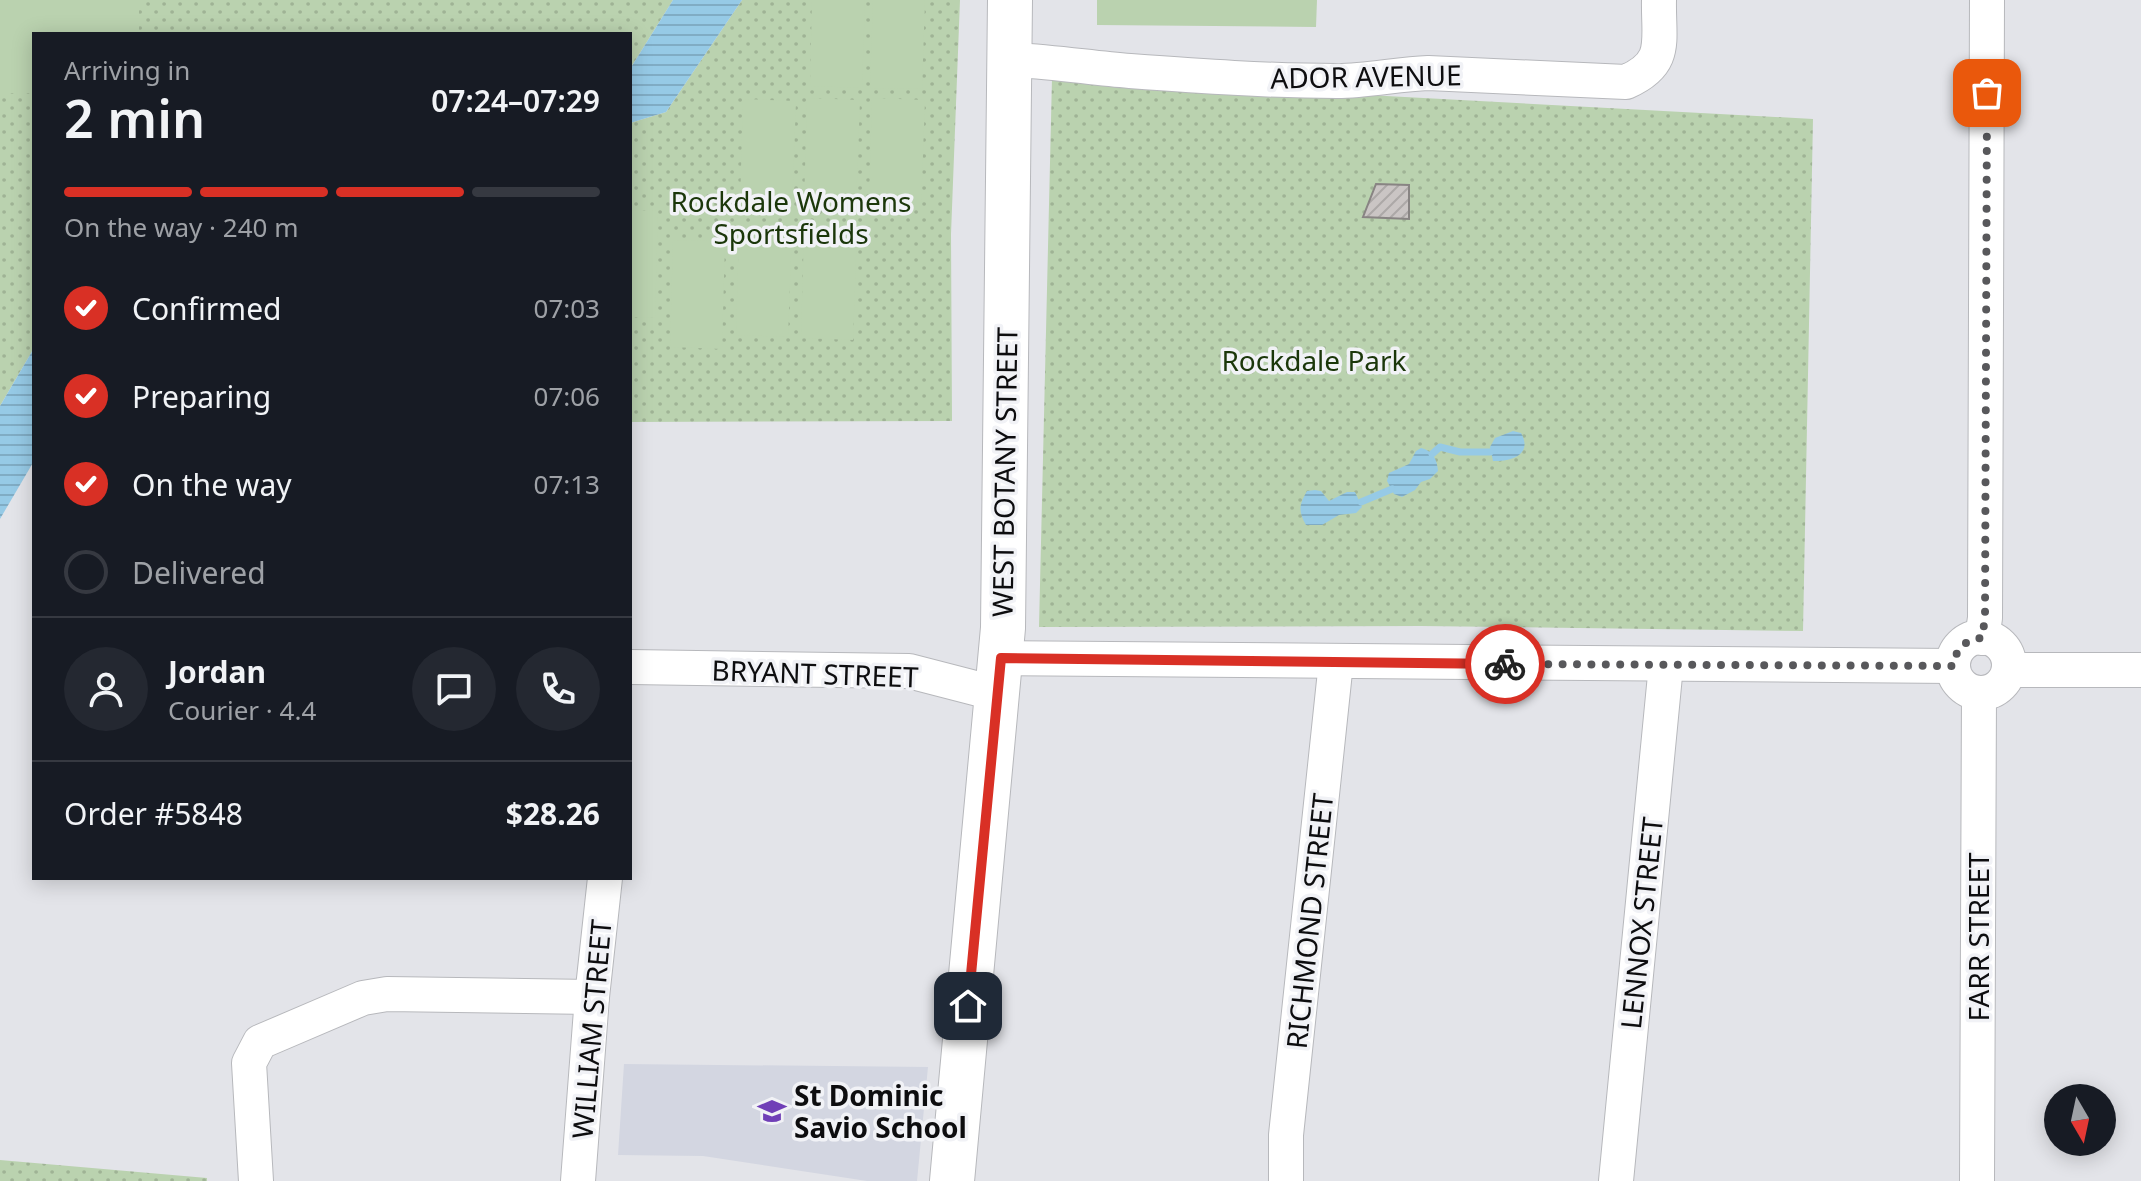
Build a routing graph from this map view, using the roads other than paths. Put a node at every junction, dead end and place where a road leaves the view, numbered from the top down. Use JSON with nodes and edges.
{"nodes":[{"id":1,"x":1010,"y":0,"type":"edge"},
{"id":2,"x":1659,"y":0,"type":"edge"},
{"id":3,"x":1987,"y":0,"type":"edge"},
{"id":4,"x":1009,"y":60,"type":"junction"},
{"id":5,"x":1982,"y":638,"type":"junction"},
{"id":6,"x":1336,"y":662,"type":"junction"},
{"id":7,"x":1666,"y":665,"type":"junction"},
{"id":8,"x":1953,"y":666,"type":"junction"},
{"id":9,"x":632,"y":667,"type":"edge"},
{"id":10,"x":2009,"y":670,"type":"junction"},
{"id":11,"x":2141,"y":670,"type":"edge"},
{"id":12,"x":999,"y":676,"type":"junction"},
{"id":13,"x":1979,"y":693,"type":"junction"},
{"id":14,"x":605,"y":880,"type":"edge"},
{"id":15,"x":592,"y":997,"type":"junction"},
{"id":16,"x":256,"y":1181,"type":"edge"},
{"id":17,"x":578,"y":1181,"type":"edge"},
{"id":18,"x":952,"y":1181,"type":"edge"},
{"id":19,"x":1286,"y":1181,"type":"edge"},
{"id":20,"x":1616,"y":1181,"type":"edge"},
{"id":21,"x":1977,"y":1181,"type":"edge"}],
"edges":[{"from":1,"to":4,"type":"main road","name":"WEST BOTANY STREET"},
{"from":2,"to":4,"type":"street","name":"ADOR AVENUE"},
{"from":3,"to":5,"type":"street"},
{"from":4,"to":12,"type":"main road","name":"WEST BOTANY STREET"},
{"from":5,"to":8,"type":"street"},
{"from":5,"to":10,"type":"street"},
{"from":6,"to":7,"type":"street","name":"BRYANT STREET"},
{"from":6,"to":12,"type":"street","name":"BRYANT STREET"},
{"from":6,"to":19,"type":"street","name":"RICHMOND STREET"},
{"from":7,"to":8,"type":"street","name":"BRYANT STREET"},
{"from":7,"to":20,"type":"street","name":"LENNOX STREET"},
{"from":8,"to":13,"type":"street"},
{"from":9,"to":12,"type":"street","name":"BRYANT STREET"},
{"from":10,"to":11,"type":"street"},
{"from":10,"to":13,"type":"street"},
{"from":12,"to":18,"type":"main road","name":"WEST BOTANY STREET"},
{"from":13,"to":21,"type":"street","name":"FARR STREET"},
{"from":14,"to":15,"type":"street","name":"WILLIAM STREET"},
{"from":15,"to":16,"type":"street"},
{"from":15,"to":17,"type":"street","name":"WILLIAM STREET"}]}
